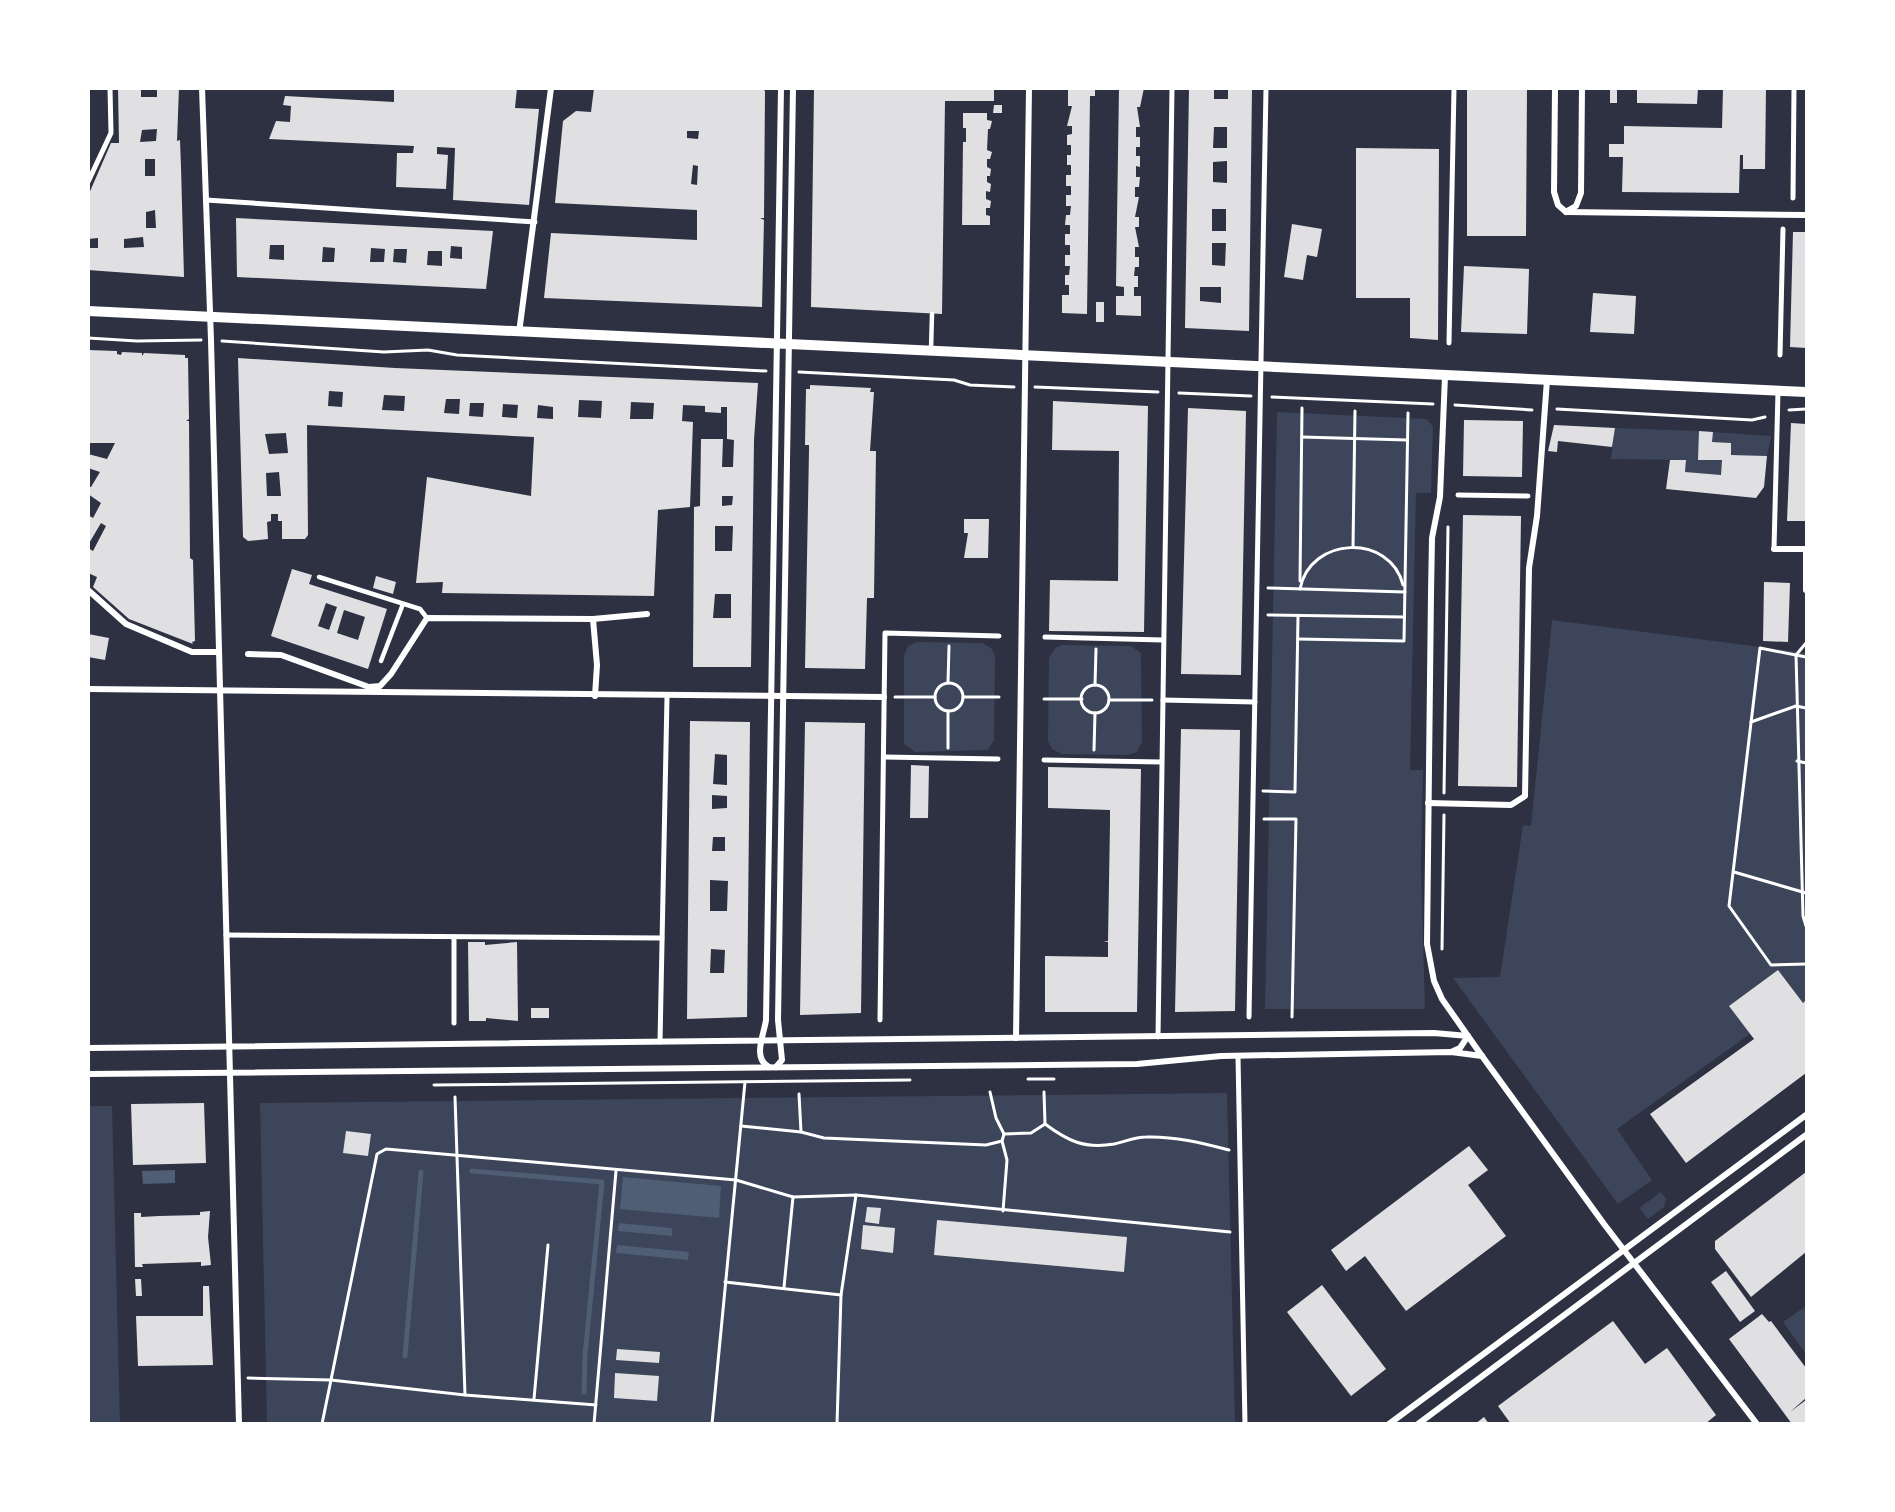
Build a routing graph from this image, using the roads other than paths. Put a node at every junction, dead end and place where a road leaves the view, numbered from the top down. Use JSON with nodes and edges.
{"nodes":[{"id":1,"x":110,"y":88,"type":"edge"},
{"id":2,"x":202,"y":88,"type":"edge"},
{"id":3,"x":551,"y":88,"type":"edge"},
{"id":4,"x":781,"y":88,"type":"edge"},
{"id":5,"x":793,"y":88,"type":"edge"},
{"id":6,"x":1029,"y":88,"type":"edge"},
{"id":7,"x":1172,"y":88,"type":"edge"},
{"id":8,"x":1266,"y":88,"type":"edge"},
{"id":9,"x":1454,"y":88,"type":"edge"},
{"id":10,"x":1555,"y":88,"type":"edge"},
{"id":11,"x":1582,"y":88,"type":"edge"},
{"id":12,"x":1794,"y":88,"type":"edge"},
{"id":13,"x":88,"y":182,"type":"edge"},
{"id":14,"x":1793,"y":198,"type":"dead end"},
{"id":15,"x":206,"y":200,"type":"junction"},
{"id":16,"x":1566,"y":212,"type":"junction"},
{"id":17,"x":1806,"y":215,"type":"edge"},
{"id":18,"x":535,"y":222,"type":"junction"},
{"id":19,"x":1783,"y":229,"type":"dead end"},
{"id":20,"x":88,"y":311,"type":"edge"},
{"id":21,"x":932,"y":314,"type":"dead end"},
{"id":22,"x":210,"y":317,"type":"junction"},
{"id":23,"x":519,"y":333,"type":"junction"},
{"id":24,"x":777,"y":343,"type":"junction"},
{"id":25,"x":1449,"y":343,"type":"dead end"},
{"id":26,"x":789,"y":344,"type":"junction"},
{"id":27,"x":931,"y":350,"type":"junction"},
{"id":28,"x":1026,"y":355,"type":"junction"},
{"id":29,"x":1780,"y":355,"type":"dead end"},
{"id":30,"x":1168,"y":362,"type":"junction"},
{"id":31,"x":1261,"y":367,"type":"junction"},
{"id":32,"x":1445,"y":376,"type":"junction"},
{"id":33,"x":1547,"y":380,"type":"junction"},
{"id":34,"x":1778,"y":391,"type":"junction"},
{"id":35,"x":1806,"y":392,"type":"edge"},
{"id":36,"x":1458,"y":495,"type":"dead end"},
{"id":37,"x":1528,"y":495,"type":"dead end"},
{"id":38,"x":1774,"y":549,"type":"joint"},
{"id":39,"x":1806,"y":549,"type":"edge"},
{"id":40,"x":319,"y":577,"type":"dead end"},
{"id":41,"x":88,"y":590,"type":"edge"},
{"id":42,"x":1806,"y":590,"type":"edge"},
{"id":43,"x":403,"y":604,"type":"junction"},
{"id":44,"x":646,"y":614,"type":"dead end"},
{"id":45,"x":428,"y":618,"type":"junction"},
{"id":46,"x":593,"y":619,"type":"junction"},
{"id":47,"x":999,"y":636,"type":"dead end"},
{"id":48,"x":1046,"y":637,"type":"dead end"},
{"id":49,"x":1162,"y":640,"type":"junction"},
{"id":50,"x":219,"y":652,"type":"junction"},
{"id":51,"x":248,"y":654,"type":"dead end"},
{"id":52,"x":381,"y":661,"type":"dead end"},
{"id":53,"x":88,"y":689,"type":"edge"},
{"id":54,"x":220,"y":692,"type":"junction"},
{"id":55,"x":595,"y":696,"type":"junction"},
{"id":56,"x":771,"y":696,"type":"junction"},
{"id":57,"x":783,"y":696,"type":"junction"},
{"id":58,"x":667,"y":697,"type":"junction"},
{"id":59,"x":884,"y":697,"type":"junction"},
{"id":60,"x":1163,"y":700,"type":"junction"},
{"id":61,"x":1255,"y":702,"type":"junction"},
{"id":62,"x":884,"y":757,"type":"junction"},
{"id":63,"x":998,"y":759,"type":"dead end"},
{"id":64,"x":1044,"y":760,"type":"dead end"},
{"id":65,"x":1161,"y":762,"type":"junction"},
{"id":66,"x":1428,"y":803,"type":"junction"},
{"id":67,"x":226,"y":935,"type":"junction"},
{"id":68,"x":454,"y":937,"type":"junction"},
{"id":69,"x":662,"y":938,"type":"junction"},
{"id":70,"x":1250,"y":1017,"type":"dead end"},
{"id":71,"x":880,"y":1020,"type":"dead end"},
{"id":72,"x":454,"y":1023,"type":"dead end"},
{"id":73,"x":1468,"y":1036,"type":"junction"},
{"id":74,"x":1158,"y":1037,"type":"junction"},
{"id":75,"x":1016,"y":1038,"type":"junction"},
{"id":76,"x":780,"y":1040,"type":"junction"},
{"id":77,"x":763,"y":1041,"type":"junction"},
{"id":78,"x":660,"y":1042,"type":"junction"},
{"id":79,"x":228,"y":1046,"type":"junction"},
{"id":80,"x":88,"y":1048,"type":"edge"},
{"id":81,"x":1451,"y":1053,"type":"junction"},
{"id":82,"x":1238,"y":1056,"type":"junction"},
{"id":83,"x":1482,"y":1056,"type":"junction"},
{"id":84,"x":773,"y":1068,"type":"junction"},
{"id":85,"x":230,"y":1072,"type":"junction"},
{"id":86,"x":88,"y":1074,"type":"edge"},
{"id":87,"x":1806,"y":1115,"type":"edge"},
{"id":88,"x":1806,"y":1134,"type":"edge"},
{"id":89,"x":1624,"y":1250,"type":"junction"},
{"id":90,"x":1634,"y":1262,"type":"junction"},
{"id":91,"x":239,"y":1424,"type":"edge"},
{"id":92,"x":1245,"y":1424,"type":"edge"},
{"id":93,"x":1389,"y":1424,"type":"edge"},
{"id":94,"x":1418,"y":1424,"type":"edge"},
{"id":95,"x":1756,"y":1424,"type":"edge"}],
"edges":[{"from":1,"to":13,"type":"street"},
{"from":2,"to":15,"type":"street"},
{"from":3,"to":18,"type":"street"},
{"from":4,"to":24,"type":"street"},
{"from":5,"to":26,"type":"street"},
{"from":6,"to":28,"type":"street"},
{"from":7,"to":30,"type":"street"},
{"from":8,"to":31,"type":"street"},
{"from":9,"to":25,"type":"street"},
{"from":10,"to":16,"type":"street"},
{"from":11,"to":16,"type":"street"},
{"from":12,"to":14,"type":"street"},
{"from":15,"to":18,"type":"street"},
{"from":15,"to":22,"type":"street"},
{"from":16,"to":17,"type":"street"},
{"from":18,"to":23,"type":"street"},
{"from":19,"to":29,"type":"street"},
{"from":20,"to":22,"type":"street"},
{"from":21,"to":27,"type":"lane"},
{"from":22,"to":23,"type":"street"},
{"from":22,"to":50,"type":"street"},
{"from":23,"to":24,"type":"street"},
{"from":24,"to":26,"type":"street"},
{"from":24,"to":56,"type":"street"},
{"from":26,"to":27,"type":"street"},
{"from":26,"to":57,"type":"street"},
{"from":27,"to":28,"type":"street"},
{"from":28,"to":30,"type":"street"},
{"from":28,"to":75,"type":"street"},
{"from":30,"to":31,"type":"street"},
{"from":30,"to":49,"type":"street"},
{"from":31,"to":32,"type":"street"},
{"from":31,"to":61,"type":"street"},
{"from":32,"to":33,"type":"street"},
{"from":32,"to":66,"type":"street"},
{"from":33,"to":34,"type":"street"},
{"from":33,"to":66,"type":"street"},
{"from":34,"to":35,"type":"street"},
{"from":34,"to":38,"type":"street"},
{"from":36,"to":37,"type":"street"},
{"from":38,"to":39,"type":"street"},
{"from":39,"to":42,"type":"street"},
{"from":40,"to":43,"type":"lane"},
{"from":41,"to":50,"type":"street"},
{"from":43,"to":45,"type":"lane"},
{"from":43,"to":52,"type":"lane"},
{"from":44,"to":46,"type":"street"},
{"from":45,"to":46,"type":"street"},
{"from":45,"to":51,"type":"street"},
{"from":46,"to":55,"type":"street"},
{"from":47,"to":59,"type":"street"},
{"from":48,"to":49,"type":"street"},
{"from":49,"to":60,"type":"street"},
{"from":50,"to":54,"type":"street"},
{"from":53,"to":54,"type":"street"},
{"from":54,"to":55,"type":"street"},
{"from":54,"to":67,"type":"street"},
{"from":55,"to":58,"type":"street"},
{"from":56,"to":57,"type":"street"},
{"from":56,"to":58,"type":"street"},
{"from":56,"to":77,"type":"street"},
{"from":57,"to":59,"type":"street"},
{"from":57,"to":76,"type":"street"},
{"from":58,"to":69,"type":"street"},
{"from":59,"to":62,"type":"street"},
{"from":60,"to":61,"type":"street"},
{"from":60,"to":65,"type":"street"},
{"from":61,"to":70,"type":"street"},
{"from":62,"to":63,"type":"street"},
{"from":62,"to":71,"type":"street"},
{"from":64,"to":65,"type":"street"},
{"from":65,"to":74,"type":"street"},
{"from":66,"to":73,"type":"street"},
{"from":67,"to":68,"type":"street"},
{"from":67,"to":79,"type":"street"},
{"from":68,"to":69,"type":"street"},
{"from":68,"to":72,"type":"street"},
{"from":69,"to":78,"type":"street"},
{"from":73,"to":74,"type":"street"},
{"from":73,"to":81,"type":"street"},
{"from":73,"to":83,"type":"street"},
{"from":74,"to":75,"type":"street"},
{"from":75,"to":76,"type":"street"},
{"from":76,"to":77,"type":"street"},
{"from":76,"to":84,"type":"street"},
{"from":77,"to":78,"type":"street"},
{"from":77,"to":84,"type":"street"},
{"from":78,"to":79,"type":"street"},
{"from":79,"to":80,"type":"street"},
{"from":79,"to":85,"type":"street"},
{"from":81,"to":82,"type":"street"},
{"from":81,"to":83,"type":"street"},
{"from":82,"to":84,"type":"street"},
{"from":82,"to":92,"type":"street"},
{"from":83,"to":89,"type":"street"},
{"from":84,"to":85,"type":"street"},
{"from":85,"to":86,"type":"street"},
{"from":85,"to":91,"type":"street"},
{"from":87,"to":89,"type":"street"},
{"from":88,"to":90,"type":"street"},
{"from":89,"to":90,"type":"street"},
{"from":89,"to":93,"type":"street"},
{"from":90,"to":94,"type":"street"},
{"from":90,"to":95,"type":"street"}]}
